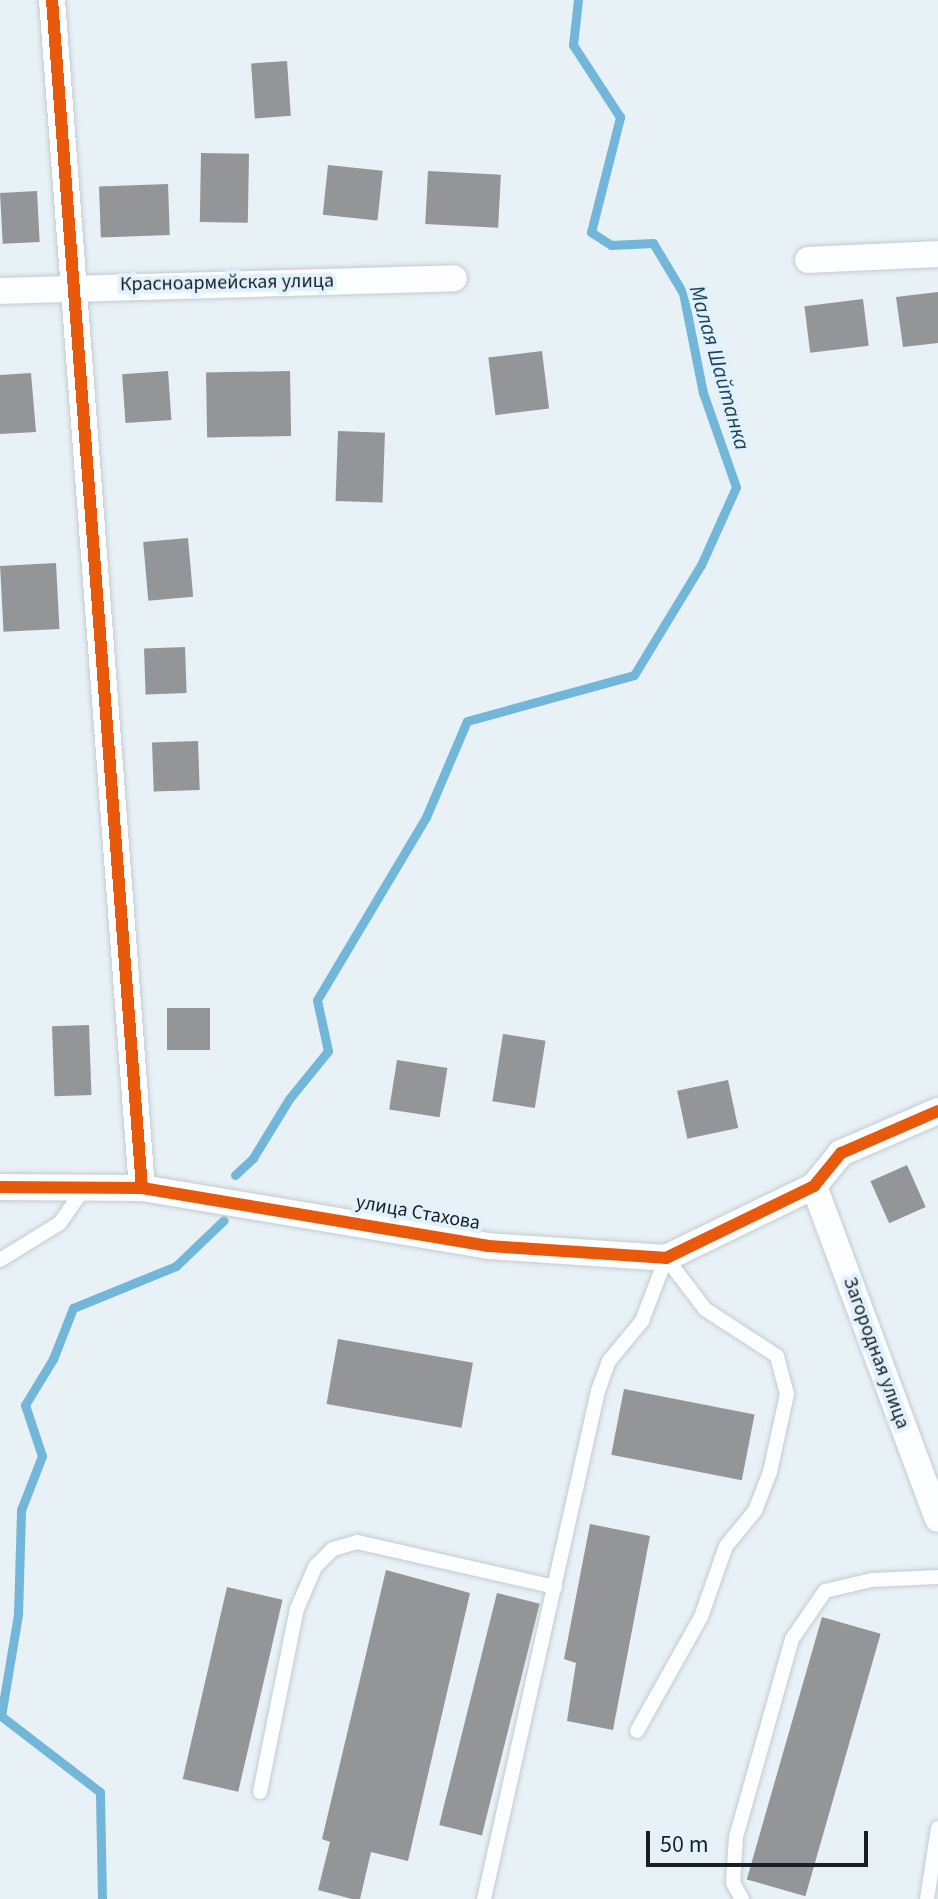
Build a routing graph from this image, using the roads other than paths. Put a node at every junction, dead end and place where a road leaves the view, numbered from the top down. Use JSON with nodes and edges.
{"nodes":[{"id":1,"x":52,"y":0,"type":"edge"},
{"id":2,"x":938,"y":254,"type":"edge"},
{"id":3,"x":808,"y":260,"type":"dead end"},
{"id":4,"x":454,"y":278,"type":"dead end"},
{"id":5,"x":75,"y":286,"type":"junction"},
{"id":6,"x":0,"y":291,"type":"edge"},
{"id":7,"x":938,"y":1111,"type":"edge"},
{"id":8,"x":814,"y":1186,"type":"junction"},
{"id":9,"x":0,"y":1187,"type":"edge"},
{"id":10,"x":85,"y":1187,"type":"junction"},
{"id":11,"x":142,"y":1188,"type":"junction"},
{"id":12,"x":666,"y":1258,"type":"junction"},
{"id":13,"x":0,"y":1260,"type":"edge"},
{"id":14,"x":938,"y":1519,"type":"edge"},
{"id":15,"x":938,"y":1577,"type":"edge"},
{"id":16,"x":555,"y":1587,"type":"junction"},
{"id":17,"x":637,"y":1731,"type":"dead end"},
{"id":18,"x":260,"y":1792,"type":"dead end"},
{"id":19,"x":938,"y":1828,"type":"edge"},
{"id":20,"x":484,"y":1899,"type":"edge"},
{"id":21,"x":742,"y":1899,"type":"edge"},
{"id":22,"x":927,"y":1899,"type":"edge"}],
"edges":[{"from":1,"to":5,"type":"street"},
{"from":2,"to":3,"type":"street"},
{"from":4,"to":5,"type":"street","name":"Красноармейская улица"},
{"from":5,"to":6,"type":"street","name":"Красноармейская улица"},
{"from":5,"to":11,"type":"street"},
{"from":7,"to":8,"type":"street"},
{"from":8,"to":12,"type":"street","name":"улица Стахова"},
{"from":8,"to":14,"type":"street","name":"Загородная улица"},
{"from":9,"to":10,"type":"street","name":"улица Стахова"},
{"from":10,"to":11,"type":"street","name":"улица Стахова"},
{"from":10,"to":13,"type":"lane"},
{"from":11,"to":12,"type":"street","name":"улица Стахова"},
{"from":12,"to":16,"type":"lane"},
{"from":12,"to":17,"type":"lane"},
{"from":15,"to":21,"type":"lane"},
{"from":16,"to":18,"type":"lane"},
{"from":16,"to":20,"type":"lane"},
{"from":19,"to":22,"type":"lane"}]}
